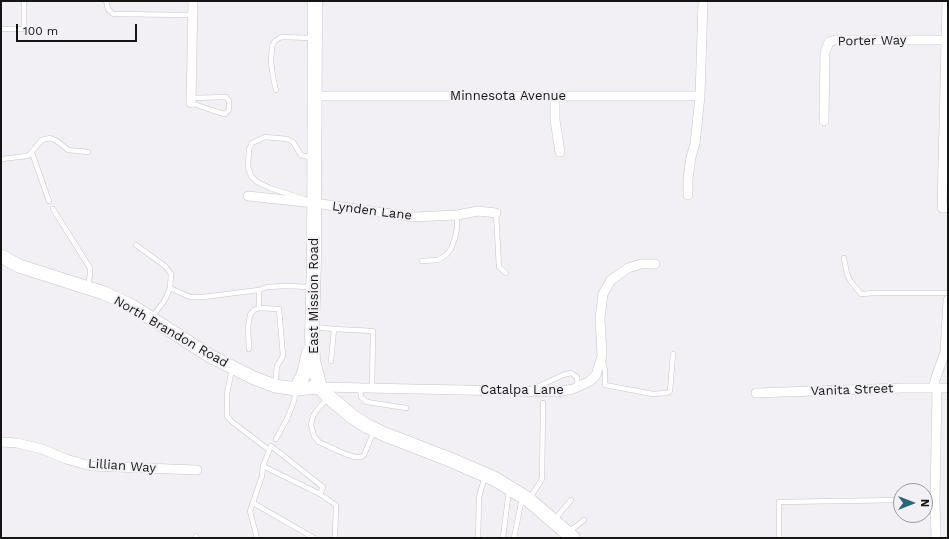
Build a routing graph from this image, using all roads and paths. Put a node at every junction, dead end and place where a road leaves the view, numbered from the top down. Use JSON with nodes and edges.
{"nodes":[{"id":1,"x":24,"y":1,"type":"edge"},
{"id":2,"x":106,"y":1,"type":"edge"},
{"id":3,"x":193,"y":1,"type":"edge"},
{"id":4,"x":315,"y":1,"type":"edge"},
{"id":5,"x":703,"y":1,"type":"edge"},
{"id":6,"x":947,"y":1,"type":"edge"},
{"id":7,"x":193,"y":15,"type":"junction"},
{"id":8,"x":1,"y":29,"type":"edge"},
{"id":9,"x":315,"y":38,"type":"junction"},
{"id":10,"x":946,"y":40,"type":"junction"},
{"id":11,"x":276,"y":90,"type":"dead end"},
{"id":12,"x":315,"y":96,"type":"junction"},
{"id":13,"x":555,"y":96,"type":"junction"},
{"id":14,"x":700,"y":96,"type":"junction"},
{"id":15,"x":191,"y":100,"type":"junction"},
{"id":16,"x":946,"y":115,"type":"edge"},
{"id":17,"x":824,"y":121,"type":"dead end"},
{"id":18,"x":88,"y":152,"type":"dead end"},
{"id":19,"x":560,"y":152,"type":"dead end"},
{"id":20,"x":32,"y":153,"type":"junction"},
{"id":21,"x":314,"y":158,"type":"junction"},
{"id":22,"x":1,"y":159,"type":"edge"},
{"id":23,"x":688,"y":195,"type":"dead end"},
{"id":24,"x":248,"y":196,"type":"dead end"},
{"id":25,"x":49,"y":202,"type":"dead end"},
{"id":26,"x":314,"y":202,"type":"junction"},
{"id":27,"x":945,"y":208,"type":"edge"},
{"id":28,"x":53,"y":209,"type":"dead end"},
{"id":29,"x":496,"y":213,"type":"joint"},
{"id":30,"x":457,"y":215,"type":"junction"},
{"id":31,"x":136,"y":245,"type":"dead end"},
{"id":32,"x":1,"y":256,"type":"edge"},
{"id":33,"x":844,"y":258,"type":"dead end"},
{"id":34,"x":422,"y":261,"type":"dead end"},
{"id":35,"x":656,"y":264,"type":"dead end"},
{"id":36,"x":506,"y":274,"type":"dead end"},
{"id":37,"x":170,"y":288,"type":"junction"},
{"id":38,"x":313,"y":288,"type":"junction"},
{"id":39,"x":88,"y":289,"type":"junction"},
{"id":40,"x":259,"y":290,"type":"junction"},
{"id":41,"x":948,"y":293,"type":"edge"},
{"id":42,"x":948,"y":300,"type":"edge"},
{"id":43,"x":259,"y":308,"type":"junction"},
{"id":44,"x":151,"y":319,"type":"junction"},
{"id":45,"x":334,"y":329,"type":"junction"},
{"id":46,"x":312,"y":331,"type":"junction"},
{"id":47,"x":249,"y":349,"type":"dead end"},
{"id":48,"x":673,"y":354,"type":"dead end"},
{"id":49,"x":602,"y":356,"type":"junction"},
{"id":50,"x":331,"y":361,"type":"dead end"},
{"id":51,"x":232,"y":367,"type":"junction"},
{"id":52,"x":275,"y":386,"type":"junction"},
{"id":53,"x":578,"y":386,"type":"junction"},
{"id":54,"x":320,"y":387,"type":"junction"},
{"id":55,"x":360,"y":388,"type":"junction"},
{"id":56,"x":372,"y":388,"type":"junction"},
{"id":57,"x":936,"y":388,"type":"junction"},
{"id":58,"x":948,"y":388,"type":"edge"},
{"id":59,"x":296,"y":389,"type":"junction"},
{"id":60,"x":530,"y":391,"type":"junction"},
{"id":61,"x":756,"y":393,"type":"dead end"},
{"id":62,"x":330,"y":397,"type":"junction"},
{"id":63,"x":543,"y":403,"type":"dead end"},
{"id":64,"x":406,"y":408,"type":"dead end"},
{"id":65,"x":375,"y":429,"type":"junction"},
{"id":66,"x":276,"y":440,"type":"dead end"},
{"id":67,"x":1,"y":442,"type":"edge"},
{"id":68,"x":269,"y":450,"type":"junction"},
{"id":69,"x":263,"y":466,"type":"junction"},
{"id":70,"x":197,"y":470,"type":"dead end"},
{"id":71,"x":485,"y":475,"type":"junction"},
{"id":72,"x":509,"y":488,"type":"junction"},
{"id":73,"x":320,"y":494,"type":"junction"},
{"id":74,"x":526,"y":498,"type":"junction"},
{"id":75,"x":571,"y":500,"type":"dead end"},
{"id":76,"x":893,"y":500,"type":"edge"},
{"id":77,"x":935,"y":500,"type":"joint"},
{"id":78,"x":253,"y":503,"type":"junction"},
{"id":79,"x":584,"y":520,"type":"dead end"},
{"id":80,"x":554,"y":521,"type":"junction"},
{"id":81,"x":571,"y":536,"type":"edge"},
{"id":82,"x":257,"y":538,"type":"edge"},
{"id":83,"x":314,"y":538,"type":"edge"},
{"id":84,"x":335,"y":538,"type":"edge"},
{"id":85,"x":478,"y":538,"type":"edge"},
{"id":86,"x":503,"y":538,"type":"edge"},
{"id":87,"x":514,"y":538,"type":"edge"},
{"id":88,"x":779,"y":538,"type":"edge"},
{"id":89,"x":936,"y":538,"type":"edge"}],
"edges":[{"from":1,"to":8,"type":"lane"},
{"from":2,"to":7,"type":"lane"},
{"from":3,"to":7,"type":"street"},
{"from":4,"to":9,"type":"main road","name":"East Mission Road"},
{"from":5,"to":14,"type":"street"},
{"from":6,"to":10,"type":"street"},
{"from":7,"to":15,"type":"street"},
{"from":9,"to":11,"type":"lane"},
{"from":9,"to":12,"type":"main road","name":"East Mission Road"},
{"from":10,"to":16,"type":"street"},
{"from":10,"to":17,"type":"street","name":"Porter Way"},
{"from":12,"to":13,"type":"street","name":"Minnesota Avenue"},
{"from":12,"to":21,"type":"main road","name":"East Mission Road"},
{"from":13,"to":14,"type":"street","name":"Minnesota Avenue"},
{"from":13,"to":19,"type":"street"},
{"from":14,"to":23,"type":"street"},
{"from":15,"to":15,"type":"lane"},
{"from":16,"to":27,"type":"street"},
{"from":18,"to":20,"type":"lane"},
{"from":20,"to":22,"type":"lane"},
{"from":20,"to":25,"type":"lane"},
{"from":21,"to":26,"type":"main road","name":"East Mission Road"},
{"from":21,"to":26,"type":"lane"},
{"from":24,"to":26,"type":"street","name":"Lynden Lane"},
{"from":26,"to":30,"type":"street","name":"Lynden Lane"},
{"from":26,"to":38,"type":"main road","name":"East Mission Road"},
{"from":28,"to":39,"type":"lane"},
{"from":29,"to":30,"type":"street","name":"Lynden Lane"},
{"from":29,"to":36,"type":"lane"},
{"from":30,"to":34,"type":"lane"},
{"from":31,"to":37,"type":"lane"},
{"from":32,"to":39,"type":"street","name":"North Brandon Road"},
{"from":33,"to":41,"type":"lane"},
{"from":35,"to":49,"type":"street","name":"Catalpa Lane"},
{"from":37,"to":40,"type":"lane"},
{"from":37,"to":44,"type":"lane"},
{"from":38,"to":40,"type":"lane"},
{"from":38,"to":46,"type":"main road","name":"East Mission Road"},
{"from":39,"to":44,"type":"street","name":"North Brandon Road"},
{"from":40,"to":43,"type":"lane"},
{"from":42,"to":57,"type":"street"},
{"from":43,"to":47,"type":"lane"},
{"from":43,"to":52,"type":"lane"},
{"from":44,"to":51,"type":"street","name":"North Brandon Road"},
{"from":45,"to":46,"type":"lane"},
{"from":45,"to":50,"type":"lane"},
{"from":45,"to":56,"type":"lane"},
{"from":46,"to":54,"type":"main road","name":"East Mission Road"},
{"from":46,"to":59,"type":"main road"},
{"from":48,"to":49,"type":"lane"},
{"from":49,"to":53,"type":"street","name":"Catalpa Lane"},
{"from":51,"to":52,"type":"street","name":"North Brandon Road"},
{"from":51,"to":68,"type":"lane"},
{"from":52,"to":59,"type":"street","name":"North Brandon Road"},
{"from":53,"to":60,"type":"street","name":"Catalpa Lane"},
{"from":53,"to":60,"type":"lane"},
{"from":54,"to":55,"type":"street","name":"Catalpa Lane"},
{"from":54,"to":59,"type":"street","name":"North Brandon Road"},
{"from":54,"to":62,"type":"main road"},
{"from":55,"to":56,"type":"street","name":"Catalpa Lane"},
{"from":55,"to":64,"type":"lane"},
{"from":56,"to":60,"type":"street","name":"Catalpa Lane"},
{"from":57,"to":58,"type":"street","name":"Vanita Street"},
{"from":57,"to":61,"type":"street","name":"Vanita Street"},
{"from":57,"to":77,"type":"street"},
{"from":59,"to":66,"type":"lane"},
{"from":62,"to":65,"type":"main road"},
{"from":62,"to":65,"type":"lane"},
{"from":63,"to":74,"type":"lane"},
{"from":65,"to":71,"type":"main road"},
{"from":67,"to":70,"type":"street","name":"Lillian Way"},
{"from":68,"to":69,"type":"lane"},
{"from":68,"to":73,"type":"lane"},
{"from":69,"to":73,"type":"lane"},
{"from":69,"to":78,"type":"lane"},
{"from":71,"to":72,"type":"main road"},
{"from":71,"to":85,"type":"lane"},
{"from":72,"to":74,"type":"main road"},
{"from":72,"to":86,"type":"lane"},
{"from":73,"to":84,"type":"lane"},
{"from":74,"to":80,"type":"main road"},
{"from":74,"to":87,"type":"lane"},
{"from":75,"to":80,"type":"lane"},
{"from":76,"to":88,"type":"lane"},
{"from":77,"to":89,"type":"street"},
{"from":78,"to":82,"type":"lane"},
{"from":78,"to":83,"type":"lane"},
{"from":79,"to":81,"type":"lane"},
{"from":80,"to":81,"type":"main road"}]}
